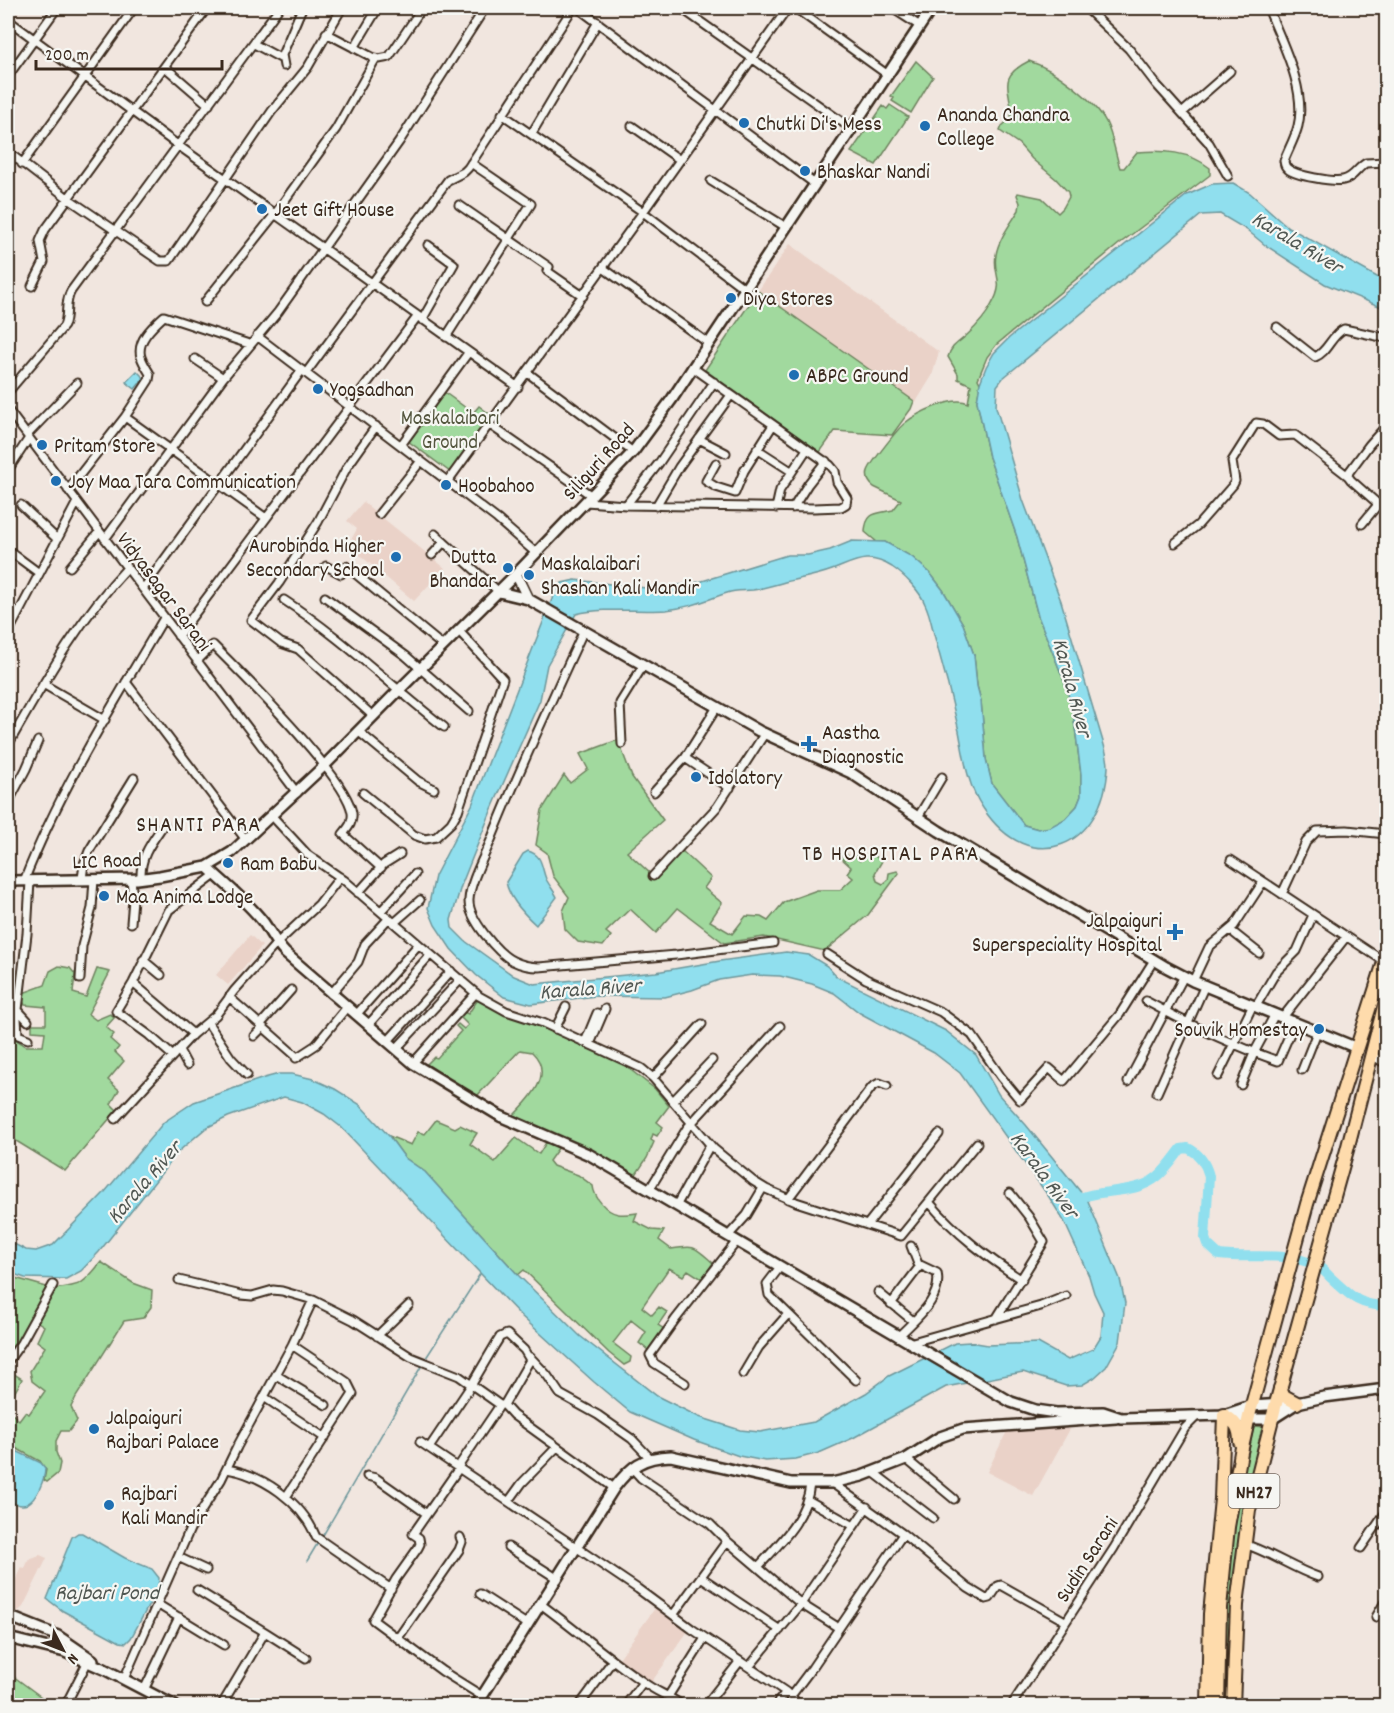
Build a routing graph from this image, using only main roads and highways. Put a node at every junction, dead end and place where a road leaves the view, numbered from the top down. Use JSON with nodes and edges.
{"nodes":[{"id":1,"x":932,"y":8,"type":"edge"},
{"id":2,"x":516,"y":574,"type":"junction"},
{"id":3,"x":499,"y":592,"type":"junction"},
{"id":4,"x":532,"y":601,"type":"junction"},
{"id":5,"x":207,"y":867,"type":"junction"},
{"id":6,"x":8,"y":881,"type":"edge"},
{"id":7,"x":1386,"y":959,"type":"edge"},
{"id":8,"x":1386,"y":999,"type":"edge"},
{"id":9,"x":1384,"y":1012,"type":"edge"},
{"id":10,"x":1357,"y":1048,"type":"junction"},
{"id":11,"x":1372,"y":1054,"type":"junction"},
{"id":12,"x":1280,"y":1388,"type":"junction"},
{"id":13,"x":1386,"y":1389,"type":"edge"},
{"id":14,"x":1276,"y":1403,"type":"junction"},
{"id":15,"x":1297,"y":1403,"type":"junction"},
{"id":16,"x":1251,"y":1406,"type":"junction"},
{"id":17,"x":1224,"y":1415,"type":"junction"},
{"id":18,"x":1121,"y":1418,"type":"junction"},
{"id":19,"x":1248,"y":1419,"type":"junction"},
{"id":20,"x":1272,"y":1419,"type":"junction"},
{"id":21,"x":1240,"y":1452,"type":"junction"},
{"id":22,"x":8,"y":1616,"type":"edge"},
{"id":23,"x":8,"y":1638,"type":"edge"},
{"id":24,"x":105,"y":1669,"type":"junction"},
{"id":25,"x":175,"y":1706,"type":"edge"},
{"id":26,"x":476,"y":1706,"type":"edge"},
{"id":27,"x":1208,"y":1706,"type":"edge"},
{"id":28,"x":1218,"y":1706,"type":"edge"},
{"id":29,"x":1233,"y":1706,"type":"edge"}],
"edges":[{"from":1,"to":2,"type":"main road","name":"Siliguri Road"},
{"from":2,"to":3,"type":"main road","name":"Siliguri Road"},
{"from":2,"to":4,"type":"main road"},
{"from":3,"to":4,"type":"main road"},
{"from":3,"to":5,"type":"main road","name":"Siliguri Road"},
{"from":4,"to":10,"type":"main road"},
{"from":5,"to":6,"type":"main road","name":"LIC Road"},
{"from":5,"to":18,"type":"main road"},
{"from":7,"to":10,"type":"highway","number":"NH27"},
{"from":8,"to":9,"type":"highway","number":"NH27"},
{"from":9,"to":11,"type":"highway","number":"NH27"},
{"from":10,"to":11,"type":"highway"},
{"from":10,"to":16,"type":"highway","number":"NH27"},
{"from":11,"to":12,"type":"highway","number":"NH27"},
{"from":12,"to":14,"type":"highway","number":"NH27"},
{"from":12,"to":15,"type":"highway"},
{"from":13,"to":15,"type":"main road"},
{"from":14,"to":15,"type":"main road"},
{"from":14,"to":16,"type":"main road"},
{"from":14,"to":20,"type":"highway","number":"NH27"},
{"from":15,"to":20,"type":"main road"},
{"from":16,"to":17,"type":"main road"},
{"from":16,"to":19,"type":"highway","number":"NH27"},
{"from":17,"to":18,"type":"main road"},
{"from":17,"to":19,"type":"main road"},
{"from":17,"to":21,"type":"highway"},
{"from":17,"to":27,"type":"highway"},
{"from":18,"to":26,"type":"main road"},
{"from":19,"to":20,"type":"main road"},
{"from":19,"to":21,"type":"highway","number":"NH27"},
{"from":20,"to":29,"type":"highway","number":"NH27"},
{"from":21,"to":28,"type":"highway","number":"NH27"},
{"from":22,"to":24,"type":"main road"},
{"from":23,"to":24,"type":"main road"},
{"from":24,"to":25,"type":"main road"}]}
